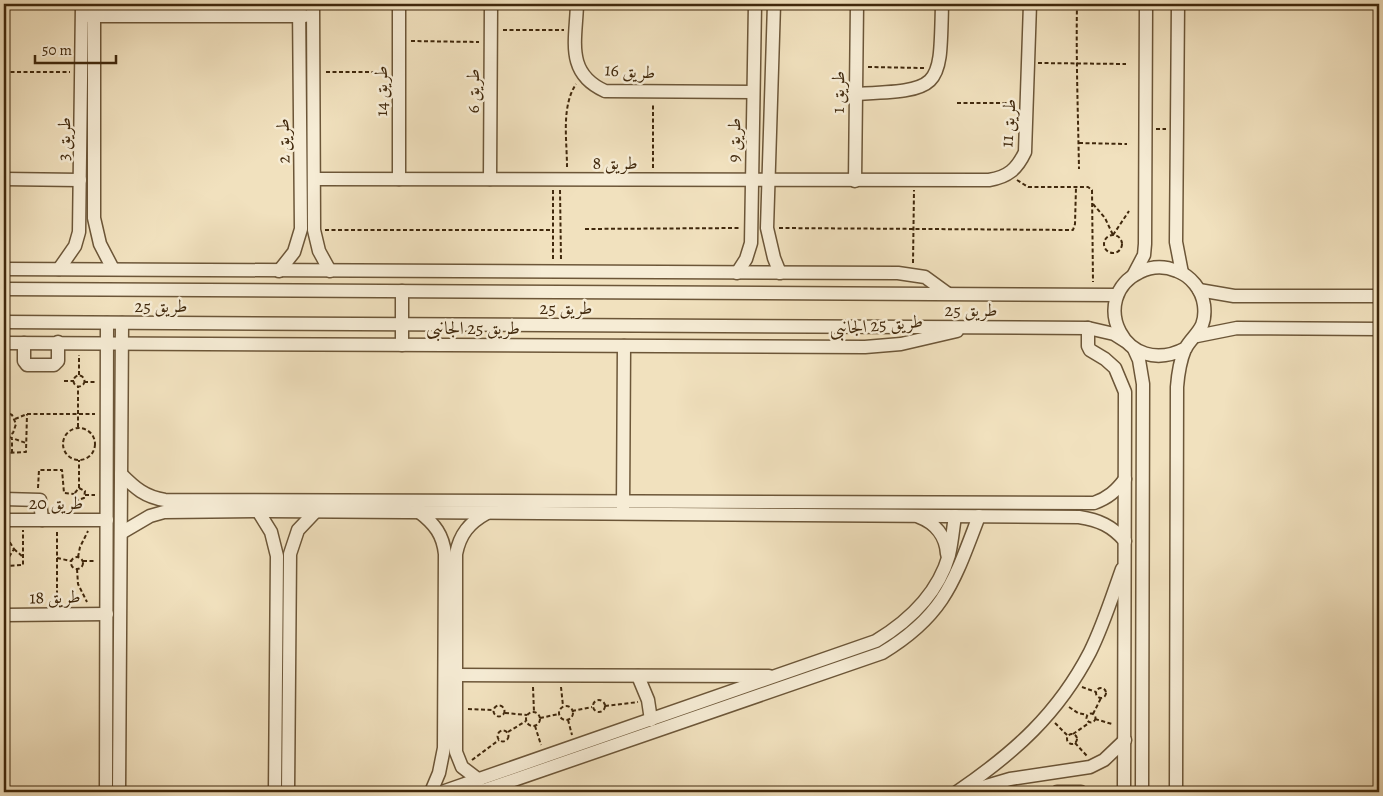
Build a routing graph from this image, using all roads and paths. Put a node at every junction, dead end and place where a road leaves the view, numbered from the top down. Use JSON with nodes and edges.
{"nodes":[{"id":1,"x":399,"y":4,"type":"edge"},
{"id":2,"x":491,"y":4,"type":"edge"},
{"id":3,"x":577,"y":4,"type":"edge"},
{"id":4,"x":755,"y":4,"type":"edge"},
{"id":5,"x":774,"y":4,"type":"edge"},
{"id":6,"x":857,"y":4,"type":"edge"},
{"id":7,"x":942,"y":4,"type":"edge"},
{"id":8,"x":1030,"y":4,"type":"edge"},
{"id":9,"x":1077,"y":4,"type":"edge"},
{"id":10,"x":1146,"y":4,"type":"edge"},
{"id":11,"x":1178,"y":4,"type":"edge"},
{"id":12,"x":88,"y":10,"type":"edge"},
{"id":13,"x":299,"y":10,"type":"edge"},
{"id":14,"x":313,"y":10,"type":"edge"},
{"id":15,"x":491,"y":29,"type":"junction"},
{"id":16,"x":576,"y":30,"type":"junction"},
{"id":17,"x":398,"y":41,"type":"junction"},
{"id":18,"x":491,"y":43,"type":"junction"},
{"id":19,"x":1028,"y":63,"type":"junction"},
{"id":20,"x":1076,"y":63,"type":"junction"},
{"id":21,"x":1126,"y":64,"type":"dead end"},
{"id":22,"x":856,"y":67,"type":"junction"},
{"id":23,"x":938,"y":68,"type":"junction"},
{"id":24,"x":4,"y":72,"type":"edge"},
{"id":25,"x":82,"y":72,"type":"junction"},
{"id":26,"x":314,"y":72,"type":"junction"},
{"id":27,"x":398,"y":72,"type":"junction"},
{"id":28,"x":584,"y":77,"type":"junction"},
{"id":29,"x":653,"y":91,"type":"junction"},
{"id":30,"x":753,"y":92,"type":"junction"},
{"id":31,"x":856,"y":94,"type":"junction"},
{"id":32,"x":956,"y":103,"type":"dead end"},
{"id":33,"x":1027,"y":103,"type":"junction"},
{"id":34,"x":1146,"y":129,"type":"junction"},
{"id":35,"x":1177,"y":129,"type":"junction"},
{"id":36,"x":1078,"y":143,"type":"junction"},
{"id":37,"x":1127,"y":144,"type":"dead end"},
{"id":38,"x":1079,"y":169,"type":"dead end"},
{"id":39,"x":1012,"y":172,"type":"junction"},
{"id":40,"x":4,"y":179,"type":"edge"},
{"id":41,"x":315,"y":179,"type":"junction"},
{"id":42,"x":399,"y":179,"type":"junction"},
{"id":43,"x":490,"y":179,"type":"junction"},
{"id":44,"x":80,"y":180,"type":"junction"},
{"id":45,"x":560,"y":180,"type":"junction"},
{"id":46,"x":653,"y":180,"type":"junction"},
{"id":47,"x":914,"y":180,"type":"junction"},
{"id":48,"x":751,"y":181,"type":"junction"},
{"id":49,"x":768,"y":181,"type":"junction"},
{"id":50,"x":854,"y":181,"type":"junction"},
{"id":51,"x":1076,"y":187,"type":"junction"},
{"id":52,"x":1093,"y":204,"type":"junction"},
{"id":53,"x":1129,"y":211,"type":"dead end"},
{"id":54,"x":585,"y":228,"type":"dead end"},
{"id":55,"x":751,"y":228,"type":"junction"},
{"id":56,"x":767,"y":228,"type":"junction"},
{"id":57,"x":914,"y":229,"type":"junction"},
{"id":58,"x":314,"y":230,"type":"junction"},
{"id":59,"x":553,"y":230,"type":"junction"},
{"id":60,"x":1113,"y":235,"type":"junction"},
{"id":61,"x":4,"y":269,"type":"edge"},
{"id":62,"x":59,"y":269,"type":"junction"},
{"id":63,"x":112,"y":269,"type":"junction"},
{"id":64,"x":213,"y":270,"type":"junction"},
{"id":65,"x":279,"y":271,"type":"junction"},
{"id":66,"x":330,"y":271,"type":"junction"},
{"id":67,"x":557,"y":272,"type":"junction"},
{"id":68,"x":737,"y":273,"type":"junction"},
{"id":69,"x":780,"y":273,"type":"junction"},
{"id":70,"x":1182,"y":273,"type":"junction"},
{"id":71,"x":913,"y":274,"type":"junction"},
{"id":72,"x":1134,"y":274,"type":"junction"},
{"id":73,"x":4,"y":289,"type":"edge"},
{"id":74,"x":213,"y":290,"type":"junction"},
{"id":75,"x":1199,"y":290,"type":"junction"},
{"id":76,"x":402,"y":291,"type":"junction"},
{"id":77,"x":947,"y":293,"type":"junction"},
{"id":78,"x":1093,"y":295,"type":"junction"},
{"id":79,"x":1117,"y":295,"type":"junction"},
{"id":80,"x":1379,"y":296,"type":"edge"},
{"id":81,"x":4,"y":322,"type":"edge"},
{"id":82,"x":107,"y":323,"type":"junction"},
{"id":83,"x":122,"y":323,"type":"junction"},
{"id":84,"x":402,"y":324,"type":"junction"},
{"id":85,"x":735,"y":326,"type":"junction"},
{"id":86,"x":970,"y":327,"type":"junction"},
{"id":87,"x":1088,"y":328,"type":"junction"},
{"id":88,"x":1379,"y":329,"type":"edge"},
{"id":89,"x":1197,"y":336,"type":"junction"},
{"id":90,"x":58,"y":342,"type":"junction"},
{"id":91,"x":4,"y":343,"type":"edge"},
{"id":92,"x":24,"y":343,"type":"junction"},
{"id":93,"x":79,"y":343,"type":"junction"},
{"id":94,"x":107,"y":343,"type":"junction"},
{"id":95,"x":122,"y":343,"type":"junction"},
{"id":96,"x":402,"y":344,"type":"junction"},
{"id":97,"x":1130,"y":345,"type":"junction"},
{"id":98,"x":624,"y":346,"type":"junction"},
{"id":99,"x":735,"y":347,"type":"junction"},
{"id":100,"x":1186,"y":348,"type":"junction"},
{"id":101,"x":79,"y":376,"type":"junction"},
{"id":102,"x":64,"y":381,"type":"dead end"},
{"id":103,"x":74,"y":381,"type":"junction"},
{"id":104,"x":78,"y":386,"type":"junction"},
{"id":105,"x":4,"y":396,"type":"edge"},
{"id":106,"x":4,"y":411,"type":"edge"},
{"id":107,"x":8,"y":412,"type":"junction"},
{"id":108,"x":27,"y":414,"type":"junction"},
{"id":109,"x":78,"y":414,"type":"junction"},
{"id":110,"x":107,"y":414,"type":"junction"},
{"id":111,"x":15,"y":419,"type":"junction"},
{"id":112,"x":78,"y":428,"type":"junction"},
{"id":113,"x":9,"y":437,"type":"junction"},
{"id":114,"x":4,"y":438,"type":"edge"},
{"id":115,"x":12,"y":438,"type":"junction"},
{"id":116,"x":26,"y":443,"type":"junction"},
{"id":117,"x":4,"y":453,"type":"edge"},
{"id":118,"x":12,"y":453,"type":"junction"},
{"id":119,"x":79,"y":460,"type":"junction"},
{"id":120,"x":121,"y":474,"type":"junction"},
{"id":121,"x":1125,"y":479,"type":"junction"},
{"id":122,"x":79,"y":488,"type":"junction"},
{"id":123,"x":74,"y":494,"type":"junction"},
{"id":124,"x":4,"y":499,"type":"edge"},
{"id":125,"x":38,"y":499,"type":"junction"},
{"id":126,"x":258,"y":506,"type":"junction"},
{"id":127,"x":338,"y":506,"type":"junction"},
{"id":128,"x":419,"y":507,"type":"junction"},
{"id":129,"x":501,"y":507,"type":"junction"},
{"id":130,"x":623,"y":508,"type":"junction"},
{"id":131,"x":913,"y":510,"type":"junction"},
{"id":132,"x":316,"y":511,"type":"junction"},
{"id":133,"x":487,"y":512,"type":"junction"},
{"id":134,"x":955,"y":516,"type":"junction"},
{"id":135,"x":980,"y":516,"type":"junction"},
{"id":136,"x":4,"y":520,"type":"edge"},
{"id":137,"x":22,"y":520,"type":"junction"},
{"id":138,"x":42,"y":520,"type":"junction"},
{"id":139,"x":57,"y":520,"type":"junction"},
{"id":140,"x":94,"y":520,"type":"junction"},
{"id":141,"x":107,"y":520,"type":"junction"},
{"id":142,"x":121,"y":533,"type":"junction"},
{"id":143,"x":4,"y":541,"type":"edge"},
{"id":144,"x":1125,"y":541,"type":"junction"},
{"id":145,"x":14,"y":549,"type":"junction"},
{"id":146,"x":23,"y":557,"type":"junction"},
{"id":147,"x":78,"y":557,"type":"junction"},
{"id":148,"x":4,"y":558,"type":"edge"},
{"id":149,"x":58,"y":558,"type":"junction"},
{"id":150,"x":71,"y":561,"type":"junction"},
{"id":151,"x":1125,"y":562,"type":"junction"},
{"id":152,"x":945,"y":564,"type":"junction"},
{"id":153,"x":4,"y":566,"type":"edge"},
{"id":154,"x":77,"y":569,"type":"junction"},
{"id":155,"x":918,"y":610,"type":"junction"},
{"id":156,"x":450,"y":613,"type":"junction"},
{"id":157,"x":94,"y":614,"type":"junction"},
{"id":158,"x":107,"y":614,"type":"junction"},
{"id":159,"x":4,"y":615,"type":"edge"},
{"id":160,"x":58,"y":615,"type":"junction"},
{"id":161,"x":928,"y":619,"type":"junction"},
{"id":162,"x":853,"y":657,"type":"junction"},
{"id":163,"x":456,"y":675,"type":"junction"},
{"id":164,"x":532,"y":675,"type":"junction"},
{"id":165,"x":557,"y":675,"type":"junction"},
{"id":166,"x":638,"y":676,"type":"junction"},
{"id":167,"x":114,"y":683,"type":"junction"},
{"id":168,"x":777,"y":683,"type":"junction"},
{"id":169,"x":1072,"y":684,"type":"junction"},
{"id":170,"x":1096,"y":692,"type":"junction"},
{"id":171,"x":450,"y":695,"type":"junction"},
{"id":172,"x":1101,"y":698,"type":"junction"},
{"id":173,"x":648,"y":700,"type":"junction"},
{"id":174,"x":1060,"y":700,"type":"junction"},
{"id":175,"x":563,"y":706,"type":"junction"},
{"id":176,"x":605,"y":706,"type":"junction"},
{"id":177,"x":593,"y":707,"type":"junction"},
{"id":178,"x":700,"y":709,"type":"junction"},
{"id":179,"x":456,"y":710,"type":"junction"},
{"id":180,"x":494,"y":710,"type":"junction"},
{"id":181,"x":572,"y":711,"type":"junction"},
{"id":182,"x":534,"y":712,"type":"junction"},
{"id":183,"x":504,"y":713,"type":"junction"},
{"id":184,"x":559,"y":714,"type":"junction"},
{"id":185,"x":1093,"y":714,"type":"junction"},
{"id":186,"x":527,"y":715,"type":"junction"},
{"id":187,"x":1087,"y":715,"type":"junction"},
{"id":188,"x":1048,"y":716,"type":"junction"},
{"id":189,"x":540,"y":718,"type":"junction"},
{"id":190,"x":1095,"y":718,"type":"junction"},
{"id":191,"x":568,"y":720,"type":"junction"},
{"id":192,"x":650,"y":720,"type":"junction"},
{"id":193,"x":526,"y":721,"type":"junction"},
{"id":194,"x":1090,"y":722,"type":"junction"},
{"id":195,"x":535,"y":725,"type":"junction"},
{"id":196,"x":508,"y":732,"type":"junction"},
{"id":197,"x":1073,"y":734,"type":"junction"},
{"id":198,"x":622,"y":736,"type":"junction"},
{"id":199,"x":1068,"y":736,"type":"junction"},
{"id":200,"x":1124,"y":736,"type":"junction"},
{"id":201,"x":499,"y":740,"type":"junction"},
{"id":202,"x":1075,"y":743,"type":"junction"},
{"id":203,"x":573,"y":747,"type":"junction"},
{"id":204,"x":275,"y":748,"type":"junction"},
{"id":205,"x":289,"y":748,"type":"junction"},
{"id":206,"x":546,"y":761,"type":"junction"},
{"id":207,"x":1096,"y":764,"type":"junction"},
{"id":208,"x":462,"y":767,"type":"junction"},
{"id":209,"x":479,"y":786,"type":"edge"},
{"id":210,"x":466,"y":788,"type":"edge"},
{"id":211,"x":106,"y":792,"type":"edge"},
{"id":212,"x":119,"y":792,"type":"edge"},
{"id":213,"x":275,"y":792,"type":"edge"},
{"id":214,"x":288,"y":792,"type":"edge"},
{"id":215,"x":431,"y":792,"type":"edge"},
{"id":216,"x":442,"y":792,"type":"edge"},
{"id":217,"x":957,"y":792,"type":"edge"},
{"id":218,"x":966,"y":792,"type":"edge"},
{"id":219,"x":1057,"y":792,"type":"edge"},
{"id":220,"x":1081,"y":792,"type":"edge"},
{"id":221,"x":1124,"y":792,"type":"edge"},
{"id":222,"x":1142,"y":792,"type":"edge"},
{"id":223,"x":1176,"y":792,"type":"edge"}],
"edges":[{"from":1,"to":17,"type":"street","name":"طريق 14"},
{"from":2,"to":15,"type":"street","name":"طريق 6"},
{"from":3,"to":16,"type":"street","name":"طريق 16"},
{"from":4,"to":30,"type":"street","name":"طريق 9"},
{"from":5,"to":49,"type":"street","name":"طريق 9"},
{"from":6,"to":22,"type":"street","name":"طريق 1"},
{"from":7,"to":23,"type":"street"},
{"from":8,"to":19,"type":"street","name":"طريق 11"},
{"from":9,"to":20,"type":"path"},
{"from":10,"to":34,"type":"street"},
{"from":11,"to":35,"type":"street"},
{"from":12,"to":13,"type":"street"},
{"from":12,"to":25,"type":"street","name":"طريق 3"},
{"from":12,"to":63,"type":"street","name":"طريق 3"},
{"from":13,"to":14,"type":"street"},
{"from":13,"to":65,"type":"street","name":"طريق 2"},
{"from":14,"to":26,"type":"street","name":"طريق 2"},
{"from":15,"to":16,"type":"path"},
{"from":15,"to":18,"type":"street","name":"طريق 6"},
{"from":16,"to":28,"type":"street","name":"طريق 16"},
{"from":17,"to":18,"type":"path"},
{"from":17,"to":27,"type":"street","name":"طريق 14"},
{"from":18,"to":43,"type":"street","name":"طريق 6"},
{"from":19,"to":20,"type":"path"},
{"from":19,"to":33,"type":"street","name":"طريق 11"},
{"from":20,"to":21,"type":"path"},
{"from":20,"to":36,"type":"path"},
{"from":22,"to":23,"type":"path"},
{"from":22,"to":31,"type":"street","name":"طريق 1"},
{"from":23,"to":31,"type":"street"},
{"from":24,"to":25,"type":"path"},
{"from":25,"to":44,"type":"street","name":"طريق 3"},
{"from":26,"to":27,"type":"path"},
{"from":26,"to":41,"type":"street","name":"طريق 2"},
{"from":27,"to":42,"type":"street","name":"طريق 14"},
{"from":28,"to":29,"type":"street","name":"طريق 16"},
{"from":28,"to":45,"type":"path"},
{"from":29,"to":30,"type":"street","name":"طريق 16"},
{"from":29,"to":46,"type":"path"},
{"from":30,"to":48,"type":"street","name":"طريق 9"},
{"from":31,"to":50,"type":"street","name":"طريق 1"},
{"from":32,"to":33,"type":"path"},
{"from":33,"to":39,"type":"street","name":"طريق 11"},
{"from":34,"to":35,"type":"path"},
{"from":34,"to":72,"type":"street"},
{"from":35,"to":70,"type":"street"},
{"from":36,"to":37,"type":"path"},
{"from":36,"to":38,"type":"path"},
{"from":39,"to":47,"type":"street","name":"طريق 11"},
{"from":39,"to":51,"type":"path"},
{"from":40,"to":44,"type":"street"},
{"from":41,"to":42,"type":"street","name":"طريق 8"},
{"from":41,"to":58,"type":"street","name":"طريق 2"},
{"from":42,"to":43,"type":"street","name":"طريق 8"},
{"from":43,"to":45,"type":"street","name":"طريق 8"},
{"from":44,"to":62,"type":"street","name":"طريق 3"},
{"from":45,"to":46,"type":"street","name":"طريق 8"},
{"from":45,"to":59,"type":"path"},
{"from":45,"to":67,"type":"path"},
{"from":46,"to":48,"type":"street","name":"طريق 8"},
{"from":47,"to":50,"type":"street","name":"طريق 8"},
{"from":47,"to":57,"type":"path"},
{"from":48,"to":49,"type":"street","name":"طريق 8"},
{"from":48,"to":55,"type":"street","name":"طريق 9"},
{"from":49,"to":50,"type":"street","name":"طريق 8"},
{"from":49,"to":56,"type":"street","name":"طريق 9"},
{"from":51,"to":52,"type":"path"},
{"from":51,"to":57,"type":"path"},
{"from":52,"to":60,"type":"path"},
{"from":52,"to":78,"type":"path"},
{"from":53,"to":60,"type":"path"},
{"from":54,"to":55,"type":"path"},
{"from":55,"to":68,"type":"street","name":"طريق 9"},
{"from":56,"to":57,"type":"path"},
{"from":56,"to":69,"type":"street","name":"طريق 9"},
{"from":57,"to":71,"type":"path"},
{"from":58,"to":59,"type":"path"},
{"from":58,"to":66,"type":"street","name":"طريق 2"},
{"from":59,"to":67,"type":"path"},
{"from":60,"to":60,"type":"path"},
{"from":61,"to":62,"type":"street"},
{"from":62,"to":63,"type":"street"},
{"from":63,"to":64,"type":"street"},
{"from":64,"to":65,"type":"street"},
{"from":64,"to":74,"type":"street"},
{"from":65,"to":66,"type":"street"},
{"from":66,"to":67,"type":"street"},
{"from":67,"to":68,"type":"street"},
{"from":68,"to":69,"type":"street"},
{"from":69,"to":71,"type":"street"},
{"from":70,"to":72,"type":"street"},
{"from":70,"to":75,"type":"street"},
{"from":71,"to":77,"type":"street"},
{"from":72,"to":79,"type":"street"},
{"from":73,"to":74,"type":"street","name":"طريق 25"},
{"from":74,"to":76,"type":"street","name":"طريق 25"},
{"from":75,"to":80,"type":"street"},
{"from":75,"to":89,"type":"street"},
{"from":76,"to":77,"type":"street","name":"طريق 25"},
{"from":76,"to":84,"type":"street"},
{"from":77,"to":78,"type":"street","name":"طريق 25"},
{"from":78,"to":79,"type":"street","name":"طريق 25"},
{"from":79,"to":97,"type":"street"},
{"from":81,"to":82,"type":"street","name":"طريق 25"},
{"from":82,"to":83,"type":"street","name":"طريق 25"},
{"from":82,"to":94,"type":"street"},
{"from":83,"to":84,"type":"street","name":"طريق 25"},
{"from":83,"to":95,"type":"street"},
{"from":84,"to":85,"type":"street","name":"طريق 25"},
{"from":84,"to":96,"type":"street"},
{"from":85,"to":86,"type":"street","name":"طريق 25"},
{"from":85,"to":99,"type":"street"},
{"from":86,"to":87,"type":"street","name":"طريق 25"},
{"from":86,"to":99,"type":"street","name":"طريق 25 الجانبى"},
{"from":87,"to":97,"type":"street","name":"طريق 25"},
{"from":87,"to":121,"type":"street"},
{"from":88,"to":89,"type":"street"},
{"from":89,"to":100,"type":"street"},
{"from":90,"to":92,"type":"street","name":"طريق 25 الجانبى"},
{"from":90,"to":92,"type":"street"},
{"from":90,"to":93,"type":"street","name":"طريق 25 الجانبى"},
{"from":91,"to":92,"type":"street","name":"طريق 25 الجانبى"},
{"from":93,"to":94,"type":"street","name":"طريق 25 الجانبى"},
{"from":93,"to":101,"type":"path"},
{"from":94,"to":95,"type":"street","name":"طريق 25 الجانبى"},
{"from":94,"to":110,"type":"street"},
{"from":95,"to":96,"type":"street","name":"طريق 25 الجانبى"},
{"from":95,"to":120,"type":"street"},
{"from":96,"to":98,"type":"street","name":"طريق 25 الجانبى"},
{"from":97,"to":100,"type":"street"},
{"from":97,"to":222,"type":"street"},
{"from":98,"to":99,"type":"street","name":"طريق 25 الجانبى"},
{"from":98,"to":130,"type":"street"},
{"from":100,"to":223,"type":"street"},
{"from":101,"to":103,"type":"path"},
{"from":101,"to":104,"type":"path"},
{"from":102,"to":103,"type":"path"},
{"from":103,"to":104,"type":"path"},
{"from":104,"to":109,"type":"path"},
{"from":105,"to":107,"type":"path"},
{"from":106,"to":107,"type":"path"},
{"from":107,"to":111,"type":"path"},
{"from":108,"to":109,"type":"path"},
{"from":108,"to":111,"type":"path"},
{"from":108,"to":116,"type":"path"},
{"from":109,"to":110,"type":"path"},
{"from":109,"to":112,"type":"path"},
{"from":110,"to":141,"type":"street"},
{"from":111,"to":113,"type":"path"},
{"from":112,"to":119,"type":"path"},
{"from":112,"to":119,"type":"path"},
{"from":113,"to":114,"type":"path"},
{"from":113,"to":115,"type":"path"},
{"from":115,"to":116,"type":"path"},
{"from":115,"to":118,"type":"path"},
{"from":116,"to":118,"type":"path"},
{"from":117,"to":118,"type":"path"},
{"from":119,"to":122,"type":"path"},
{"from":120,"to":126,"type":"street"},
{"from":120,"to":142,"type":"street"},
{"from":121,"to":131,"type":"street"},
{"from":121,"to":144,"type":"street"},
{"from":122,"to":123,"type":"path"},
{"from":122,"to":123,"type":"path"},
{"from":123,"to":125,"type":"path"},
{"from":124,"to":125,"type":"street"},
{"from":125,"to":138,"type":"street"},
{"from":126,"to":127,"type":"street"},
{"from":126,"to":132,"type":"street"},
{"from":126,"to":142,"type":"street"},
{"from":126,"to":204,"type":"street"},
{"from":127,"to":128,"type":"street"},
{"from":127,"to":132,"type":"street"},
{"from":128,"to":129,"type":"street"},
{"from":128,"to":133,"type":"street"},
{"from":128,"to":156,"type":"street"},
{"from":129,"to":130,"type":"street"},
{"from":129,"to":133,"type":"street"},
{"from":130,"to":131,"type":"street"},
{"from":131,"to":134,"type":"street"},
{"from":131,"to":152,"type":"street"},
{"from":132,"to":205,"type":"street"},
{"from":133,"to":156,"type":"street"},
{"from":134,"to":135,"type":"street"},
{"from":134,"to":152,"type":"street"},
{"from":135,"to":144,"type":"street"},
{"from":135,"to":161,"type":"street"},
{"from":136,"to":137,"type":"street","name":"طريق 20"},
{"from":137,"to":138,"type":"street","name":"طريق 20"},
{"from":137,"to":146,"type":"path"},
{"from":138,"to":139,"type":"street","name":"طريق 20"},
{"from":139,"to":140,"type":"street","name":"طريق 20"},
{"from":139,"to":149,"type":"path"},
{"from":140,"to":141,"type":"street","name":"طريق 20"},
{"from":140,"to":147,"type":"path"},
{"from":141,"to":158,"type":"street"},
{"from":142,"to":167,"type":"street"},
{"from":143,"to":145,"type":"path"},
{"from":144,"to":151,"type":"street"},
{"from":145,"to":146,"type":"path"},
{"from":145,"to":148,"type":"path"},
{"from":146,"to":153,"type":"path"},
{"from":147,"to":150,"type":"path"},
{"from":147,"to":154,"type":"path"},
{"from":148,"to":153,"type":"path"},
{"from":149,"to":150,"type":"path"},
{"from":149,"to":160,"type":"path"},
{"from":150,"to":154,"type":"path"},
{"from":151,"to":169,"type":"street"},
{"from":151,"to":200,"type":"street"},
{"from":152,"to":155,"type":"street"},
{"from":154,"to":157,"type":"path"},
{"from":155,"to":161,"type":"street"},
{"from":155,"to":162,"type":"street"},
{"from":156,"to":163,"type":"street"},
{"from":156,"to":171,"type":"street"},
{"from":157,"to":158,"type":"street","name":"طريق 18"},
{"from":157,"to":160,"type":"street","name":"طريق 18"},
{"from":158,"to":167,"type":"street"},
{"from":159,"to":160,"type":"street","name":"طريق 18"},
{"from":161,"to":162,"type":"street"},
{"from":162,"to":168,"type":"street"},
{"from":163,"to":164,"type":"street"},
{"from":163,"to":171,"type":"street"},
{"from":164,"to":165,"type":"street"},
{"from":164,"to":182,"type":"path"},
{"from":165,"to":166,"type":"street"},
{"from":165,"to":175,"type":"path"},
{"from":166,"to":168,"type":"street"},
{"from":166,"to":173,"type":"street"},
{"from":167,"to":211,"type":"street"},
{"from":167,"to":212,"type":"street"},
{"from":168,"to":178,"type":"street"},
{"from":169,"to":170,"type":"path"},
{"from":169,"to":174,"type":"street"},
{"from":170,"to":172,"type":"path"},
{"from":170,"to":172,"type":"path"},
{"from":171,"to":179,"type":"street"},
{"from":171,"to":215,"type":"street"},
{"from":172,"to":185,"type":"path"},
{"from":173,"to":176,"type":"path"},
{"from":173,"to":192,"type":"street"},
{"from":174,"to":187,"type":"path"},
{"from":174,"to":188,"type":"street"},
{"from":175,"to":181,"type":"path"},
{"from":175,"to":184,"type":"path"},
{"from":176,"to":177,"type":"path"},
{"from":176,"to":177,"type":"path"},
{"from":177,"to":181,"type":"path"},
{"from":178,"to":192,"type":"street"},
{"from":178,"to":198,"type":"street"},
{"from":179,"to":180,"type":"path"},
{"from":179,"to":208,"type":"street"},
{"from":180,"to":183,"type":"path"},
{"from":180,"to":183,"type":"path"},
{"from":181,"to":191,"type":"path"},
{"from":182,"to":186,"type":"path"},
{"from":182,"to":189,"type":"path"},
{"from":183,"to":186,"type":"path"},
{"from":184,"to":189,"type":"path"},
{"from":184,"to":191,"type":"path"},
{"from":185,"to":187,"type":"path"},
{"from":185,"to":190,"type":"path"},
{"from":186,"to":193,"type":"path"},
{"from":187,"to":194,"type":"path"},
{"from":188,"to":199,"type":"path"},
{"from":188,"to":217,"type":"street"},
{"from":189,"to":195,"type":"path"},
{"from":190,"to":194,"type":"path"},
{"from":190,"to":200,"type":"path"},
{"from":191,"to":203,"type":"path"},
{"from":192,"to":198,"type":"street"},
{"from":193,"to":195,"type":"path"},
{"from":193,"to":196,"type":"path"},
{"from":194,"to":197,"type":"path"},
{"from":195,"to":206,"type":"path"},
{"from":196,"to":201,"type":"path"},
{"from":196,"to":201,"type":"path"},
{"from":197,"to":199,"type":"path"},
{"from":197,"to":202,"type":"path"},
{"from":198,"to":203,"type":"street"},
{"from":198,"to":206,"type":"street"},
{"from":199,"to":202,"type":"path"},
{"from":200,"to":207,"type":"street"},
{"from":200,"to":221,"type":"street"},
{"from":201,"to":208,"type":"path"},
{"from":202,"to":207,"type":"path"},
{"from":203,"to":206,"type":"street"},
{"from":204,"to":205,"type":"street"},
{"from":204,"to":213,"type":"street"},
{"from":205,"to":214,"type":"street"},
{"from":206,"to":209,"type":"street"},
{"from":207,"to":218,"type":"street"},
{"from":208,"to":209,"type":"street"},
{"from":209,"to":210,"type":"street"},
{"from":210,"to":216,"type":"street"},
{"from":219,"to":220,"type":"street"}]}
